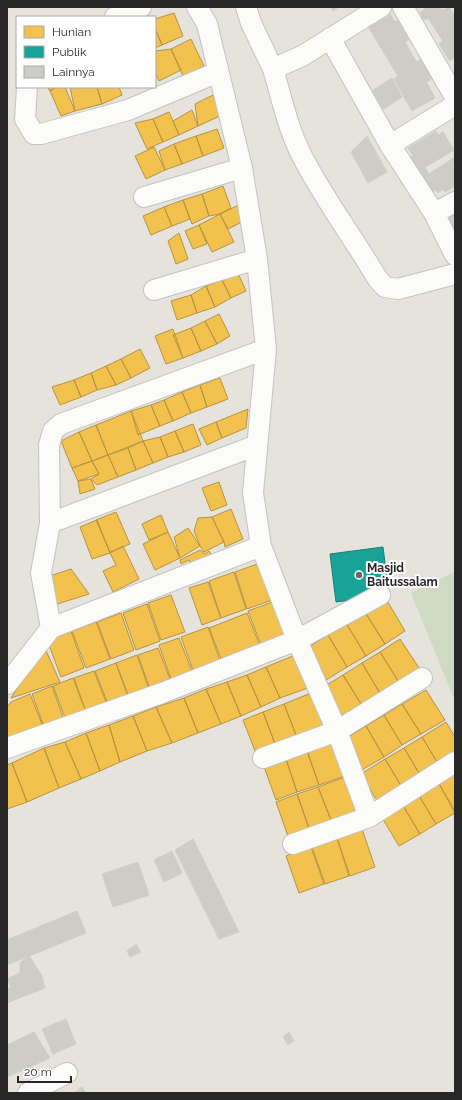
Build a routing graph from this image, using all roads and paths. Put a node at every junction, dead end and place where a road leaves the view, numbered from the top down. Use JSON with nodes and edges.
{"nodes":[{"id":1,"x":141,"y":7,"type":"edge"},
{"id":2,"x":197,"y":7,"type":"edge"},
{"id":3,"x":246,"y":7,"type":"edge"},
{"id":4,"x":381,"y":7,"type":"edge"},
{"id":5,"x":403,"y":7,"type":"edge"},
{"id":6,"x":118,"y":16,"type":"edge"},
{"id":7,"x":330,"y":38,"type":"junction"},
{"id":8,"x":273,"y":69,"type":"junction"},
{"id":9,"x":218,"y":72,"type":"junction"},
{"id":10,"x":26,"y":88,"type":"edge"},
{"id":11,"x":455,"y":97,"type":"edge"},
{"id":12,"x":455,"y":105,"type":"edge"},
{"id":13,"x":390,"y":145,"type":"junction"},
{"id":14,"x":242,"y":168,"type":"junction"},
{"id":15,"x":144,"y":197,"type":"dead end"},
{"id":16,"x":455,"y":202,"type":"edge"},
{"id":17,"x":434,"y":213,"type":"junction"},
{"id":18,"x":455,"y":255,"type":"edge"},
{"id":19,"x":257,"y":259,"type":"junction"},
{"id":20,"x":455,"y":274,"type":"edge"},
{"id":21,"x":154,"y":290,"type":"dead end"},
{"id":22,"x":266,"y":350,"type":"junction"},
{"id":23,"x":257,"y":445,"type":"junction"},
{"id":24,"x":50,"y":523,"type":"junction"},
{"id":25,"x":261,"y":546,"type":"junction"},
{"id":26,"x":380,"y":595,"type":"dead end"},
{"id":27,"x":51,"y":628,"type":"junction"},
{"id":28,"x":297,"y":640,"type":"junction"},
{"id":29,"x":422,"y":678,"type":"dead end"},
{"id":30,"x":7,"y":684,"type":"edge"},
{"id":31,"x":337,"y":731,"type":"junction"},
{"id":32,"x":7,"y":748,"type":"edge"},
{"id":33,"x":263,"y":758,"type":"dead end"},
{"id":34,"x":455,"y":762,"type":"edge"},
{"id":35,"x":369,"y":817,"type":"junction"},
{"id":36,"x":293,"y":844,"type":"dead end"},
{"id":37,"x":67,"y":1073,"type":"dead end"},
{"id":38,"x":28,"y":1093,"type":"edge"}],
"edges":[{"from":1,"to":6,"type":"street"},
{"from":2,"to":9,"type":"street"},
{"from":3,"to":8,"type":"street"},
{"from":4,"to":7,"type":"street"},
{"from":5,"to":11,"type":"street"},
{"from":7,"to":8,"type":"street"},
{"from":7,"to":13,"type":"street"},
{"from":8,"to":20,"type":"street"},
{"from":9,"to":10,"type":"street"},
{"from":9,"to":14,"type":"street"},
{"from":12,"to":13,"type":"street"},
{"from":13,"to":17,"type":"street"},
{"from":14,"to":15,"type":"street"},
{"from":14,"to":19,"type":"street"},
{"from":16,"to":17,"type":"street"},
{"from":17,"to":18,"type":"street"},
{"from":19,"to":21,"type":"street"},
{"from":19,"to":22,"type":"street"},
{"from":22,"to":23,"type":"street"},
{"from":22,"to":24,"type":"street"},
{"from":23,"to":24,"type":"street"},
{"from":23,"to":25,"type":"street"},
{"from":24,"to":27,"type":"street"},
{"from":25,"to":27,"type":"street"},
{"from":25,"to":28,"type":"street"},
{"from":26,"to":28,"type":"street"},
{"from":27,"to":30,"type":"street"},
{"from":28,"to":31,"type":"street"},
{"from":28,"to":32,"type":"street"},
{"from":29,"to":31,"type":"street"},
{"from":31,"to":33,"type":"street"},
{"from":31,"to":35,"type":"street"},
{"from":34,"to":35,"type":"street"},
{"from":35,"to":36,"type":"street"},
{"from":37,"to":38,"type":"street"}]}
